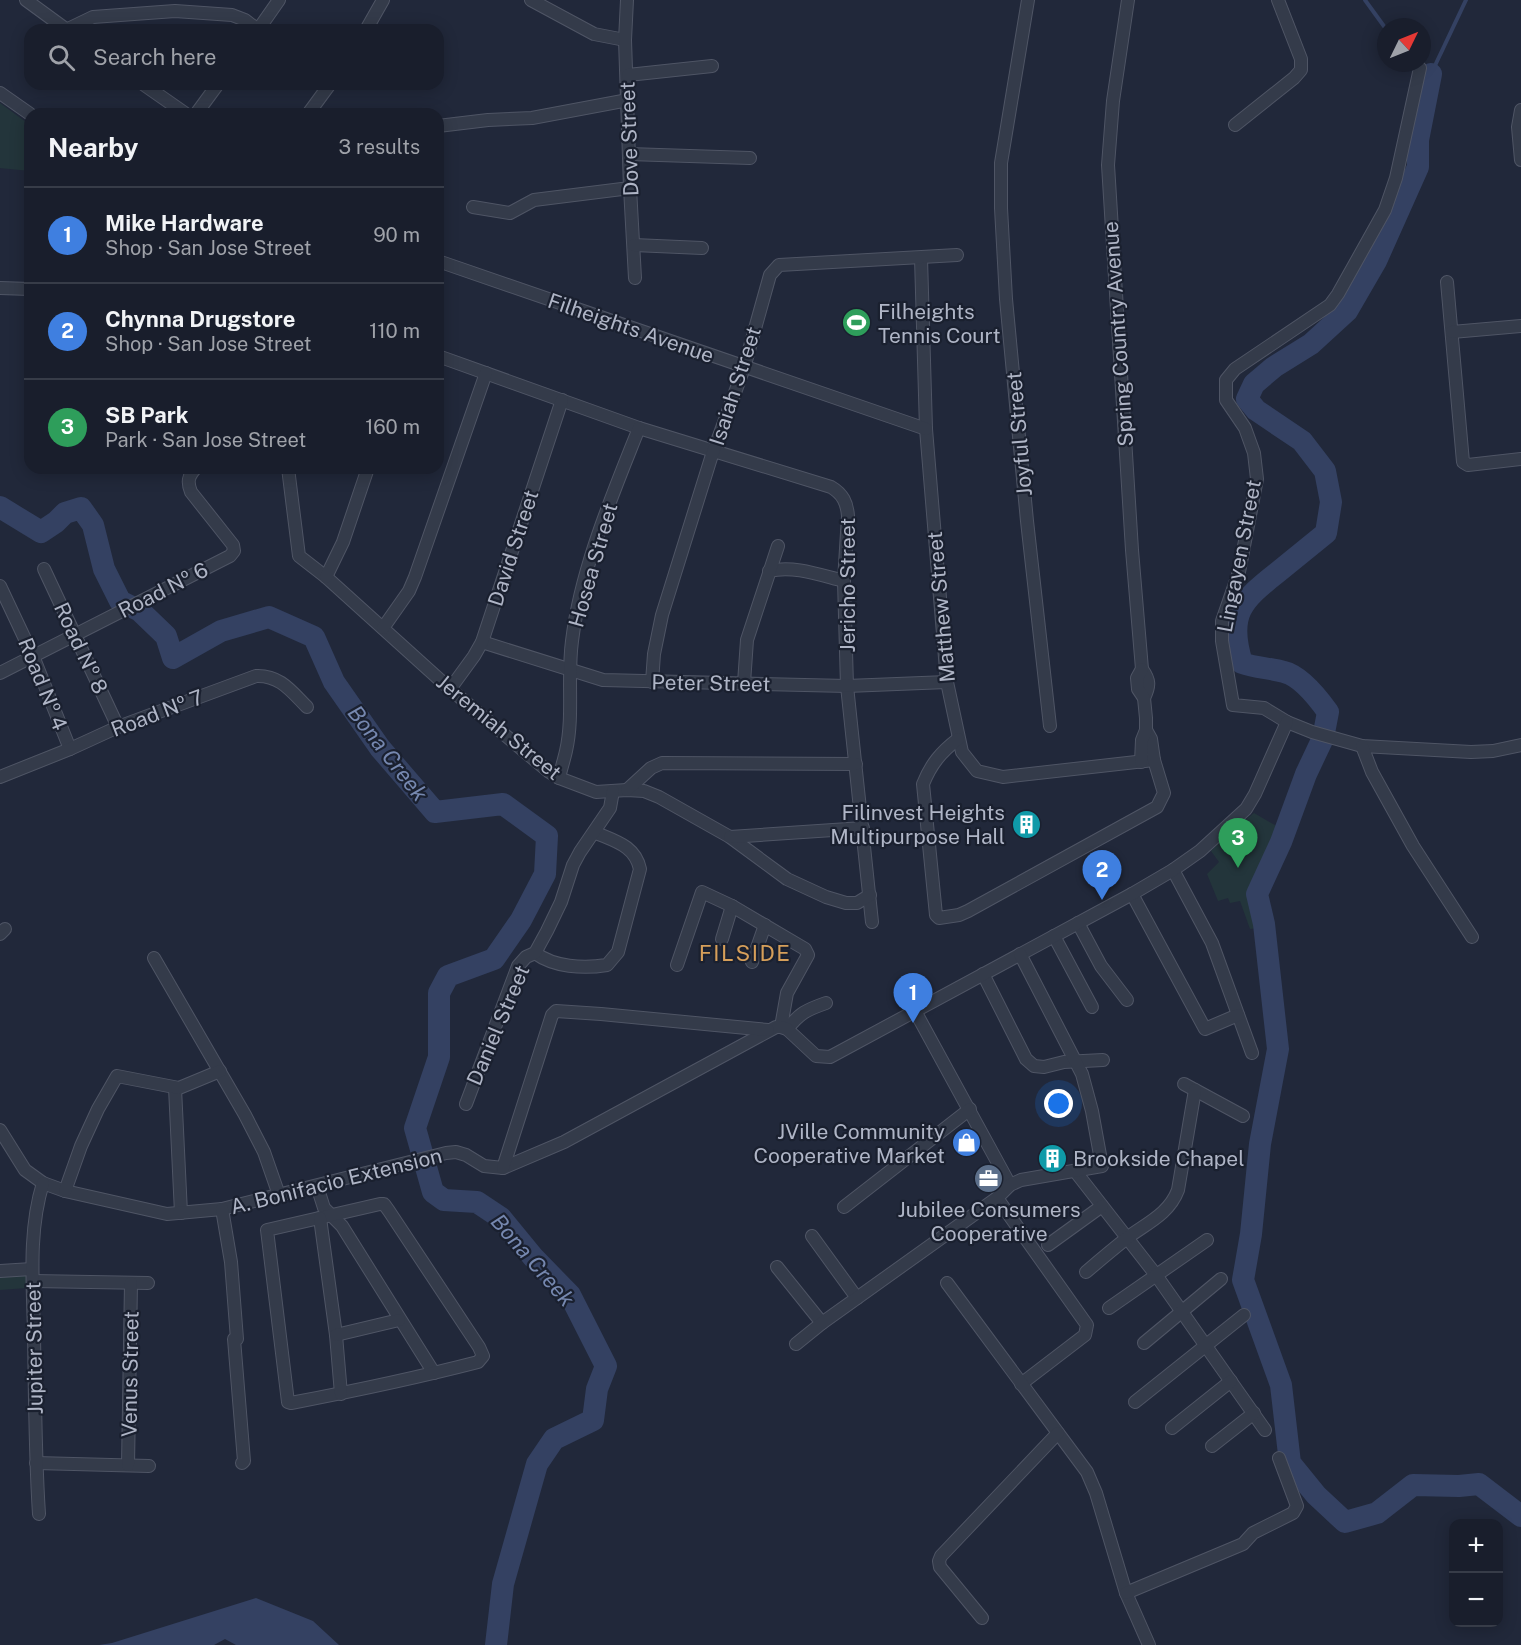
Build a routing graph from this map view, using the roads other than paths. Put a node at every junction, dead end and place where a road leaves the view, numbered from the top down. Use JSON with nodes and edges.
{"nodes":[{"id":1,"x":26,"y":0,"type":"edge"},
{"id":2,"x":279,"y":0,"type":"edge"},
{"id":3,"x":383,"y":0,"type":"edge"},
{"id":4,"x":531,"y":0,"type":"edge"},
{"id":5,"x":627,"y":0,"type":"edge"},
{"id":6,"x":1028,"y":0,"type":"edge"},
{"id":7,"x":1128,"y":0,"type":"edge"},
{"id":8,"x":1278,"y":0,"type":"edge"},
{"id":9,"x":59,"y":24,"type":"edge"},
{"id":10,"x":79,"y":24,"type":"edge"},
{"id":11,"x":250,"y":24,"type":"edge"},
{"id":12,"x":262,"y":24,"type":"edge"},
{"id":13,"x":369,"y":24,"type":"edge"},
{"id":14,"x":625,"y":40,"type":"junction"},
{"id":15,"x":712,"y":66,"type":"dead end"},
{"id":16,"x":1419,"y":72,"type":"edge"},
{"id":17,"x":628,"y":75,"type":"junction"},
{"id":18,"x":152,"y":90,"type":"edge"},
{"id":19,"x":214,"y":90,"type":"edge"},
{"id":20,"x":326,"y":90,"type":"edge"},
{"id":21,"x":0,"y":93,"type":"edge"},
{"id":22,"x":628,"y":100,"type":"junction"},
{"id":23,"x":177,"y":108,"type":"edge"},
{"id":24,"x":200,"y":108,"type":"edge"},
{"id":25,"x":313,"y":108,"type":"edge"},
{"id":26,"x":24,"y":110,"type":"edge"},
{"id":27,"x":1521,"y":110,"type":"edge"},
{"id":28,"x":444,"y":125,"type":"edge"},
{"id":29,"x":1235,"y":125,"type":"dead end"},
{"id":30,"x":629,"y":154,"type":"junction"},
{"id":31,"x":750,"y":158,"type":"dead end"},
{"id":32,"x":1521,"y":160,"type":"edge"},
{"id":33,"x":630,"y":188,"type":"junction"},
{"id":34,"x":473,"y":207,"type":"dead end"},
{"id":35,"x":634,"y":245,"type":"junction"},
{"id":36,"x":702,"y":248,"type":"dead end"},
{"id":37,"x":957,"y":255,"type":"dead end"},
{"id":38,"x":921,"y":258,"type":"junction"},
{"id":39,"x":444,"y":263,"type":"edge"},
{"id":40,"x":635,"y":278,"type":"dead end"},
{"id":41,"x":1447,"y":282,"type":"dead end"},
{"id":42,"x":0,"y":288,"type":"edge"},
{"id":43,"x":24,"y":289,"type":"edge"},
{"id":44,"x":1521,"y":326,"type":"edge"},
{"id":45,"x":1452,"y":332,"type":"junction"},
{"id":46,"x":444,"y":358,"type":"edge"},
{"id":47,"x":744,"y":368,"type":"junction"},
{"id":48,"x":486,"y":373,"type":"junction"},
{"id":49,"x":562,"y":400,"type":"junction"},
{"id":50,"x":639,"y":428,"type":"junction"},
{"id":51,"x":926,"y":429,"type":"junction"},
{"id":52,"x":714,"y":452,"type":"junction"},
{"id":53,"x":1521,"y":459,"type":"edge"},
{"id":54,"x":192,"y":474,"type":"edge"},
{"id":55,"x":289,"y":474,"type":"edge"},
{"id":56,"x":366,"y":474,"type":"edge"},
{"id":57,"x":778,"y":546,"type":"dead end"},
{"id":58,"x":44,"y":569,"type":"dead end"},
{"id":59,"x":769,"y":572,"type":"junction"},
{"id":60,"x":326,"y":577,"type":"junction"},
{"id":61,"x":844,"y":581,"type":"junction"},
{"id":62,"x":0,"y":586,"type":"edge"},
{"id":63,"x":383,"y":628,"type":"junction"},
{"id":64,"x":76,"y":635,"type":"junction"},
{"id":65,"x":482,"y":642,"type":"junction"},
{"id":66,"x":33,"y":656,"type":"junction"},
{"id":67,"x":571,"y":670,"type":"junction"},
{"id":68,"x":0,"y":673,"type":"edge"},
{"id":69,"x":652,"y":682,"type":"junction"},
{"id":70,"x":947,"y":682,"type":"junction"},
{"id":71,"x":744,"y":683,"type":"junction"},
{"id":72,"x":848,"y":686,"type":"junction"},
{"id":73,"x":450,"y":689,"type":"junction"},
{"id":74,"x":307,"y":707,"type":"dead end"},
{"id":75,"x":1287,"y":722,"type":"junction"},
{"id":76,"x":1050,"y":726,"type":"dead end"},
{"id":77,"x":118,"y":727,"type":"junction"},
{"id":78,"x":1146,"y":730,"type":"junction"},
{"id":79,"x":958,"y":739,"type":"junction"},
{"id":80,"x":1521,"y":745,"type":"edge"},
{"id":81,"x":1362,"y":746,"type":"junction"},
{"id":82,"x":70,"y":749,"type":"junction"},
{"id":83,"x":1154,"y":760,"type":"junction"},
{"id":84,"x":1141,"y":762,"type":"junction"},
{"id":85,"x":856,"y":764,"type":"junction"},
{"id":86,"x":0,"y":777,"type":"edge"},
{"id":87,"x":559,"y":778,"type":"junction"},
{"id":88,"x":627,"y":790,"type":"junction"},
{"id":89,"x":614,"y":791,"type":"junction"},
{"id":90,"x":863,"y":828,"type":"junction"},
{"id":91,"x":594,"y":832,"type":"junction"},
{"id":92,"x":730,"y":837,"type":"junction"},
{"id":93,"x":1173,"y":870,"type":"junction"},
{"id":94,"x":1132,"y":894,"type":"junction"},
{"id":95,"x":870,"y":896,"type":"junction"},
{"id":96,"x":732,"y":906,"type":"junction"},
{"id":97,"x":872,"y":922,"type":"dead end"},
{"id":98,"x":1078,"y":923,"type":"junction"},
{"id":99,"x":765,"y":925,"type":"junction"},
{"id":100,"x":1054,"y":936,"type":"junction"},
{"id":101,"x":1472,"y":937,"type":"dead end"},
{"id":102,"x":722,"y":939,"type":"dead end"},
{"id":103,"x":535,"y":952,"type":"junction"},
{"id":104,"x":1020,"y":954,"type":"junction"},
{"id":105,"x":154,"y":958,"type":"dead end"},
{"id":106,"x":752,"y":962,"type":"dead end"},
{"id":107,"x":677,"y":966,"type":"dead end"},
{"id":108,"x":983,"y":974,"type":"junction"},
{"id":109,"x":1127,"y":1000,"type":"dead end"},
{"id":110,"x":825,"y":1003,"type":"dead end"},
{"id":111,"x":1092,"y":1007,"type":"dead end"},
{"id":112,"x":915,"y":1011,"type":"junction"},
{"id":113,"x":1238,"y":1015,"type":"junction"},
{"id":114,"x":779,"y":1029,"type":"junction"},
{"id":115,"x":1252,"y":1053,"type":"dead end"},
{"id":116,"x":1076,"y":1060,"type":"junction"},
{"id":117,"x":1103,"y":1060,"type":"dead end"},
{"id":118,"x":220,"y":1071,"type":"junction"},
{"id":119,"x":175,"y":1088,"type":"junction"},
{"id":120,"x":466,"y":1104,"type":"dead end"},
{"id":121,"x":970,"y":1109,"type":"junction"},
{"id":122,"x":1243,"y":1116,"type":"dead end"},
{"id":123,"x":0,"y":1130,"type":"edge"},
{"id":124,"x":503,"y":1168,"type":"junction"},
{"id":125,"x":1075,"y":1171,"type":"junction"},
{"id":126,"x":43,"y":1183,"type":"junction"},
{"id":127,"x":1010,"y":1185,"type":"junction"},
{"id":128,"x":317,"y":1186,"type":"junction"},
{"id":129,"x":65,"y":1191,"type":"junction"},
{"id":130,"x":279,"y":1195,"type":"junction"},
{"id":131,"x":997,"y":1198,"type":"junction"},
{"id":132,"x":1102,"y":1206,"type":"junction"},
{"id":133,"x":844,"y":1207,"type":"dead end"},
{"id":134,"x":222,"y":1209,"type":"junction"},
{"id":135,"x":181,"y":1213,"type":"junction"},
{"id":136,"x":325,"y":1216,"type":"junction"},
{"id":137,"x":812,"y":1236,"type":"dead end"},
{"id":138,"x":1127,"y":1238,"type":"junction"},
{"id":139,"x":1207,"y":1240,"type":"dead end"},
{"id":140,"x":1048,"y":1245,"type":"dead end"},
{"id":141,"x":777,"y":1267,"type":"dead end"},
{"id":142,"x":0,"y":1271,"type":"edge"},
{"id":143,"x":1086,"y":1272,"type":"dead end"},
{"id":144,"x":33,"y":1275,"type":"junction"},
{"id":145,"x":1156,"y":1275,"type":"junction"},
{"id":146,"x":1221,"y":1279,"type":"dead end"},
{"id":147,"x":131,"y":1283,"type":"junction"},
{"id":148,"x":148,"y":1283,"type":"dead end"},
{"id":149,"x":947,"y":1283,"type":"dead end"},
{"id":150,"x":857,"y":1298,"type":"junction"},
{"id":151,"x":1109,"y":1308,"type":"dead end"},
{"id":152,"x":1182,"y":1312,"type":"junction"},
{"id":153,"x":1244,"y":1315,"type":"dead end"},
{"id":154,"x":399,"y":1320,"type":"junction"},
{"id":155,"x":822,"y":1323,"type":"junction"},
{"id":156,"x":336,"y":1335,"type":"junction"},
{"id":157,"x":1144,"y":1343,"type":"dead end"},
{"id":158,"x":796,"y":1344,"type":"dead end"},
{"id":159,"x":1206,"y":1346,"type":"junction"},
{"id":160,"x":434,"y":1374,"type":"junction"},
{"id":161,"x":1231,"y":1381,"type":"junction"},
{"id":162,"x":1021,"y":1384,"type":"junction"},
{"id":163,"x":341,"y":1394,"type":"junction"},
{"id":164,"x":1135,"y":1401,"type":"dead end"},
{"id":165,"x":1254,"y":1413,"type":"junction"},
{"id":166,"x":1173,"y":1428,"type":"dead end"},
{"id":167,"x":1265,"y":1430,"type":"dead end"},
{"id":168,"x":1058,"y":1433,"type":"junction"},
{"id":169,"x":1212,"y":1446,"type":"dead end"},
{"id":170,"x":1279,"y":1458,"type":"dead end"},
{"id":171,"x":36,"y":1463,"type":"junction"},
{"id":172,"x":242,"y":1463,"type":"dead end"},
{"id":173,"x":128,"y":1465,"type":"junction"},
{"id":174,"x":149,"y":1466,"type":"dead end"},
{"id":175,"x":39,"y":1514,"type":"dead end"},
{"id":176,"x":1126,"y":1593,"type":"junction"},
{"id":177,"x":982,"y":1618,"type":"dead end"},
{"id":178,"x":1149,"y":1645,"type":"edge"}],
"edges":[{"from":1,"to":9,"type":"street"},
{"from":2,"to":12,"type":"street"},
{"from":3,"to":13,"type":"street"},
{"from":4,"to":14,"type":"street"},
{"from":5,"to":14,"type":"street","name":"Dove Street"},
{"from":6,"to":76,"type":"street","name":"Joyful Street"},
{"from":7,"to":78,"type":"street","name":"Spring Country Avenue"},
{"from":8,"to":29,"type":"street"},
{"from":10,"to":11,"type":"street"},
{"from":14,"to":17,"type":"street","name":"Dove Street"},
{"from":15,"to":17,"type":"street"},
{"from":16,"to":75,"type":"street","name":"Lingayen Street"},
{"from":17,"to":22,"type":"street","name":"Dove Street"},
{"from":18,"to":23,"type":"street"},
{"from":19,"to":24,"type":"street"},
{"from":20,"to":25,"type":"street"},
{"from":21,"to":26,"type":"street"},
{"from":22,"to":28,"type":"street"},
{"from":22,"to":30,"type":"street","name":"Dove Street"},
{"from":27,"to":32,"type":"street"},
{"from":30,"to":31,"type":"street"},
{"from":30,"to":33,"type":"street","name":"Dove Street"},
{"from":33,"to":34,"type":"street"},
{"from":33,"to":35,"type":"street","name":"Dove Street"},
{"from":35,"to":36,"type":"street"},
{"from":35,"to":40,"type":"street","name":"Dove Street"},
{"from":37,"to":38,"type":"street","name":"Isaiah Street"},
{"from":38,"to":47,"type":"street","name":"Isaiah Street"},
{"from":38,"to":51,"type":"street","name":"Matthew Street"},
{"from":39,"to":47,"type":"street","name":"Filheights Avenue"},
{"from":41,"to":45,"type":"street"},
{"from":42,"to":43,"type":"street"},
{"from":44,"to":45,"type":"street"},
{"from":45,"to":53,"type":"street"},
{"from":46,"to":48,"type":"street","name":"Jericho Street"},
{"from":47,"to":51,"type":"street","name":"Filheights Avenue"},
{"from":47,"to":52,"type":"street","name":"Isaiah Street"},
{"from":48,"to":49,"type":"street","name":"Jericho Street"},
{"from":48,"to":63,"type":"street"},
{"from":49,"to":50,"type":"street","name":"Jericho Street"},
{"from":49,"to":65,"type":"street","name":"David Street"},
{"from":50,"to":52,"type":"street","name":"Jericho Street"},
{"from":50,"to":67,"type":"street","name":"Hosea Street"},
{"from":51,"to":70,"type":"street","name":"Matthew Street"},
{"from":52,"to":61,"type":"street","name":"Jericho Street"},
{"from":52,"to":69,"type":"street","name":"Isaiah Street"},
{"from":54,"to":64,"type":"street","name":"Road № 6"},
{"from":55,"to":60,"type":"street","name":"Jeremiah Street"},
{"from":56,"to":60,"type":"street"},
{"from":57,"to":59,"type":"street"},
{"from":58,"to":64,"type":"street","name":"Road № 8"},
{"from":59,"to":61,"type":"street"},
{"from":59,"to":71,"type":"street"},
{"from":60,"to":63,"type":"street","name":"Jeremiah Street"},
{"from":61,"to":72,"type":"street","name":"Jericho Street"},
{"from":62,"to":66,"type":"street","name":"Road № 4"},
{"from":63,"to":73,"type":"street","name":"Jeremiah Street"},
{"from":64,"to":66,"type":"street","name":"Road № 6"},
{"from":64,"to":77,"type":"street","name":"Road № 8"},
{"from":65,"to":67,"type":"street","name":"Peter Street"},
{"from":65,"to":73,"type":"street","name":"David Street"},
{"from":66,"to":68,"type":"street","name":"Road № 6"},
{"from":66,"to":82,"type":"street","name":"Road № 4"},
{"from":67,"to":69,"type":"street","name":"Peter Street"},
{"from":67,"to":87,"type":"street","name":"Hosea Street"},
{"from":69,"to":71,"type":"street","name":"Peter Street"},
{"from":70,"to":72,"type":"street","name":"Peter Street"},
{"from":70,"to":79,"type":"street","name":"Matthew Street"},
{"from":71,"to":72,"type":"street","name":"Peter Street"},
{"from":72,"to":85,"type":"street","name":"Jericho Street"},
{"from":73,"to":87,"type":"street","name":"Jeremiah Street"},
{"from":74,"to":77,"type":"street","name":"Road № 7"},
{"from":75,"to":81,"type":"street"},
{"from":75,"to":93,"type":"street"},
{"from":77,"to":82,"type":"street","name":"Road № 7"},
{"from":78,"to":83,"type":"street","name":"Spring Country Avenue"},
{"from":78,"to":84,"type":"street","name":"Spring Country Avenue"},
{"from":79,"to":83,"type":"street","name":"Spring Country Avenue"},
{"from":79,"to":84,"type":"street","name":"Matthew Street"},
{"from":80,"to":81,"type":"street"},
{"from":81,"to":101,"type":"street"},
{"from":82,"to":86,"type":"street","name":"Road № 7"},
{"from":83,"to":84,"type":"street","name":"Matthew Street"},
{"from":85,"to":88,"type":"street"},
{"from":85,"to":90,"type":"street","name":"Jericho Street"},
{"from":87,"to":89,"type":"street","name":"Jeremiah Street"},
{"from":88,"to":89,"type":"street","name":"Jeremiah Street"},
{"from":88,"to":92,"type":"street","name":"Jeremiah Street"},
{"from":89,"to":91,"type":"street","name":"Daniel Street"},
{"from":90,"to":92,"type":"street"},
{"from":90,"to":95,"type":"street","name":"Jericho Street"},
{"from":91,"to":103,"type":"street","name":"Daniel Street"},
{"from":91,"to":103,"type":"street"},
{"from":92,"to":95,"type":"street","name":"Jeremiah Street"},
{"from":93,"to":94,"type":"street"},
{"from":93,"to":113,"type":"street"},
{"from":94,"to":98,"type":"street"},
{"from":94,"to":113,"type":"street"},
{"from":95,"to":97,"type":"street","name":"Jericho Street"},
{"from":96,"to":99,"type":"street"},
{"from":96,"to":102,"type":"street"},
{"from":96,"to":107,"type":"street"},
{"from":98,"to":100,"type":"street"},
{"from":98,"to":109,"type":"street"},
{"from":99,"to":106,"type":"street"},
{"from":99,"to":114,"type":"street"},
{"from":100,"to":104,"type":"street"},
{"from":100,"to":111,"type":"street"},
{"from":103,"to":120,"type":"street","name":"Daniel Street"},
{"from":104,"to":108,"type":"street"},
{"from":104,"to":116,"type":"street"},
{"from":105,"to":118,"type":"street"},
{"from":108,"to":112,"type":"street"},
{"from":108,"to":116,"type":"street"},
{"from":110,"to":114,"type":"street"},
{"from":112,"to":114,"type":"street"},
{"from":112,"to":121,"type":"street"},
{"from":113,"to":115,"type":"street"},
{"from":114,"to":124,"type":"street"},
{"from":114,"to":124,"type":"street"},
{"from":116,"to":117,"type":"street"},
{"from":116,"to":125,"type":"street"},
{"from":118,"to":119,"type":"street"},
{"from":118,"to":130,"type":"street"},
{"from":119,"to":129,"type":"street"},
{"from":119,"to":135,"type":"street"},
{"from":121,"to":127,"type":"street"},
{"from":121,"to":133,"type":"street"},
{"from":122,"to":138,"type":"street"},
{"from":123,"to":126,"type":"street","name":"A. Bonifacio Extension"},
{"from":124,"to":128,"type":"street","name":"A. Bonifacio Extension"},
{"from":125,"to":127,"type":"street"},
{"from":125,"to":132,"type":"street"},
{"from":126,"to":129,"type":"street","name":"A. Bonifacio Extension"},
{"from":126,"to":144,"type":"street","name":"Jupiter Street"},
{"from":127,"to":131,"type":"street"},
{"from":128,"to":130,"type":"street","name":"A. Bonifacio Extension"},
{"from":128,"to":136,"type":"street"},
{"from":129,"to":135,"type":"street","name":"A. Bonifacio Extension"},
{"from":130,"to":134,"type":"street","name":"A. Bonifacio Extension"},
{"from":131,"to":150,"type":"street"},
{"from":131,"to":162,"type":"street"},
{"from":132,"to":138,"type":"street"},
{"from":132,"to":140,"type":"street"},
{"from":134,"to":135,"type":"street","name":"A. Bonifacio Extension"},
{"from":134,"to":172,"type":"street"},
{"from":136,"to":154,"type":"street"},
{"from":136,"to":156,"type":"street"},
{"from":136,"to":160,"type":"street"},
{"from":136,"to":163,"type":"street"},
{"from":137,"to":150,"type":"street"},
{"from":138,"to":143,"type":"street"},
{"from":138,"to":145,"type":"street"},
{"from":139,"to":145,"type":"street"},
{"from":141,"to":155,"type":"street"},
{"from":142,"to":144,"type":"street"},
{"from":144,"to":147,"type":"street"},
{"from":144,"to":171,"type":"street","name":"Jupiter Street"},
{"from":145,"to":151,"type":"street"},
{"from":145,"to":152,"type":"street"},
{"from":146,"to":152,"type":"street"},
{"from":147,"to":148,"type":"street"},
{"from":147,"to":173,"type":"street","name":"Venus Street"},
{"from":149,"to":162,"type":"street"},
{"from":150,"to":155,"type":"street"},
{"from":152,"to":157,"type":"street"},
{"from":152,"to":159,"type":"street"},
{"from":153,"to":159,"type":"street"},
{"from":154,"to":156,"type":"street"},
{"from":154,"to":160,"type":"street"},
{"from":155,"to":158,"type":"street"},
{"from":156,"to":163,"type":"street"},
{"from":159,"to":161,"type":"street"},
{"from":159,"to":164,"type":"street"},
{"from":160,"to":163,"type":"street"},
{"from":161,"to":165,"type":"street"},
{"from":161,"to":166,"type":"street"},
{"from":162,"to":168,"type":"street"},
{"from":165,"to":167,"type":"street"},
{"from":165,"to":169,"type":"street"},
{"from":168,"to":176,"type":"street"},
{"from":168,"to":177,"type":"street"},
{"from":170,"to":176,"type":"street"},
{"from":171,"to":173,"type":"street"},
{"from":171,"to":175,"type":"street","name":"Jupiter Street"},
{"from":173,"to":174,"type":"street"},
{"from":176,"to":178,"type":"street"}]}
